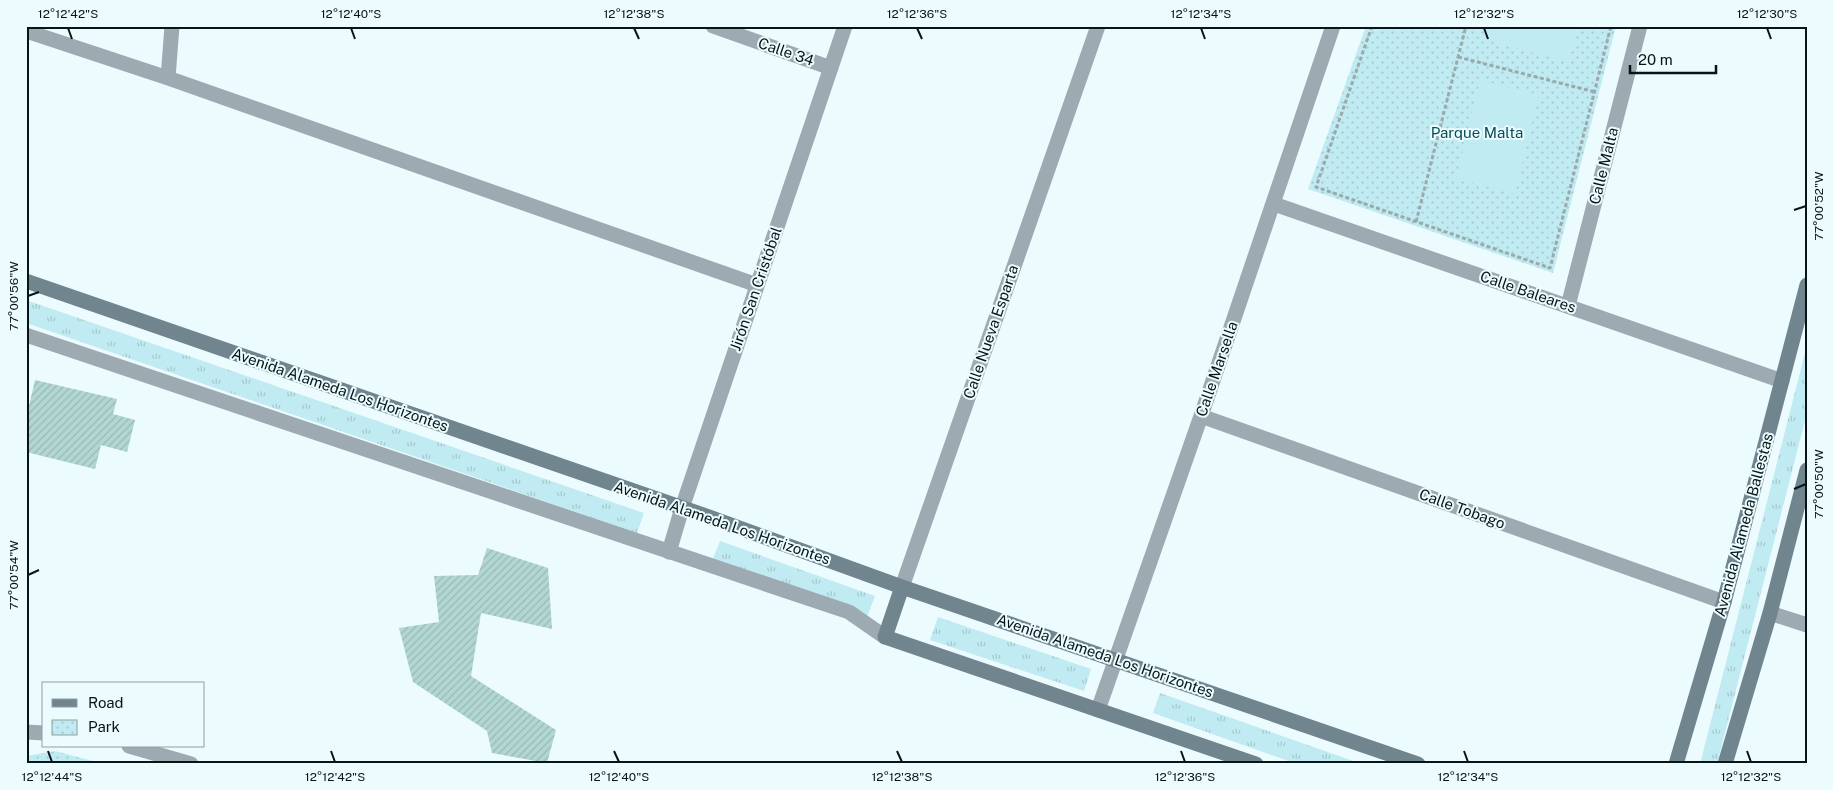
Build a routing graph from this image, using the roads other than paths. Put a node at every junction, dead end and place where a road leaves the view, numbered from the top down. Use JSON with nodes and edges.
{"nodes":[{"id":1,"x":172,"y":26,"type":"edge"},
{"id":2,"x":713,"y":26,"type":"edge"},
{"id":3,"x":845,"y":26,"type":"edge"},
{"id":4,"x":1098,"y":26,"type":"edge"},
{"id":5,"x":1334,"y":26,"type":"edge"},
{"id":6,"x":1640,"y":26,"type":"edge"},
{"id":7,"x":26,"y":31,"type":"edge"},
{"id":8,"x":831,"y":68,"type":"junction"},
{"id":9,"x":168,"y":78,"type":"junction"},
{"id":10,"x":1274,"y":204,"type":"junction"},
{"id":11,"x":26,"y":281,"type":"edge"},
{"id":12,"x":757,"y":285,"type":"junction"},
{"id":13,"x":1807,"y":285,"type":"edge"},
{"id":14,"x":1568,"y":306,"type":"junction"},
{"id":15,"x":26,"y":335,"type":"edge"},
{"id":16,"x":1782,"y":381,"type":"junction"},
{"id":17,"x":1201,"y":416,"type":"junction"},
{"id":18,"x":1807,"y":470,"type":"edge"},
{"id":19,"x":682,"y":508,"type":"junction"},
{"id":20,"x":669,"y":552,"type":"junction"},
{"id":21,"x":902,"y":586,"type":"junction"},
{"id":22,"x":1724,"y":602,"type":"junction"},
{"id":23,"x":1770,"y":613,"type":"junction"},
{"id":24,"x":1807,"y":625,"type":"edge"},
{"id":25,"x":885,"y":637,"type":"junction"},
{"id":26,"x":1116,"y":660,"type":"junction"},
{"id":27,"x":1098,"y":710,"type":"junction"},
{"id":28,"x":26,"y":732,"type":"edge"},
{"id":29,"x":42,"y":733,"type":"edge"},
{"id":30,"x":136,"y":748,"type":"edge"},
{"id":31,"x":191,"y":764,"type":"edge"},
{"id":32,"x":1256,"y":764,"type":"edge"},
{"id":33,"x":1418,"y":764,"type":"edge"},
{"id":34,"x":1676,"y":764,"type":"edge"},
{"id":35,"x":1725,"y":764,"type":"edge"}],
"edges":[{"from":1,"to":9,"type":"street"},
{"from":2,"to":8,"type":"street","name":"Calle 34"},
{"from":3,"to":8,"type":"street","name":"Jirón San Cristóbal"},
{"from":4,"to":21,"type":"street","name":"Calle Nueva Esparta"},
{"from":5,"to":10,"type":"street","name":"Calle Marsella"},
{"from":6,"to":14,"type":"street","name":"Calle Malta"},
{"from":7,"to":9,"type":"street"},
{"from":8,"to":12,"type":"street","name":"Jirón San Cristóbal"},
{"from":9,"to":12,"type":"street"},
{"from":10,"to":14,"type":"street","name":"Calle Baleares"},
{"from":10,"to":17,"type":"street","name":"Calle Marsella"},
{"from":11,"to":19,"type":"street","name":"Avenida Alameda Los Horizontes"},
{"from":12,"to":19,"type":"street","name":"Jirón San Cristóbal"},
{"from":13,"to":16,"type":"street","name":"Avenida Alameda Ballestas"},
{"from":14,"to":16,"type":"street","name":"Calle Baleares"},
{"from":15,"to":20,"type":"street"},
{"from":16,"to":22,"type":"street","name":"Avenida Alameda Ballestas"},
{"from":17,"to":22,"type":"street","name":"Calle Tobago"},
{"from":17,"to":26,"type":"street","name":"Calle Marsella"},
{"from":18,"to":23,"type":"street"},
{"from":19,"to":20,"type":"street","name":"Jirón San Cristóbal"},
{"from":19,"to":21,"type":"street","name":"Avenida Alameda Los Horizontes"},
{"from":20,"to":25,"type":"street"},
{"from":21,"to":25,"type":"street","name":"Calle Nueva Esparta"},
{"from":21,"to":26,"type":"street","name":"Avenida Alameda Los Horizontes"},
{"from":22,"to":34,"type":"street","name":"Avenida Alameda Ballestas"},
{"from":23,"to":24,"type":"street"},
{"from":23,"to":35,"type":"street"},
{"from":25,"to":27,"type":"street"},
{"from":26,"to":27,"type":"street","name":"Calle Marsella"},
{"from":26,"to":33,"type":"street","name":"Avenida Alameda Los Horizontes"},
{"from":27,"to":32,"type":"street"},
{"from":28,"to":29,"type":"street"},
{"from":30,"to":31,"type":"street"}]}
